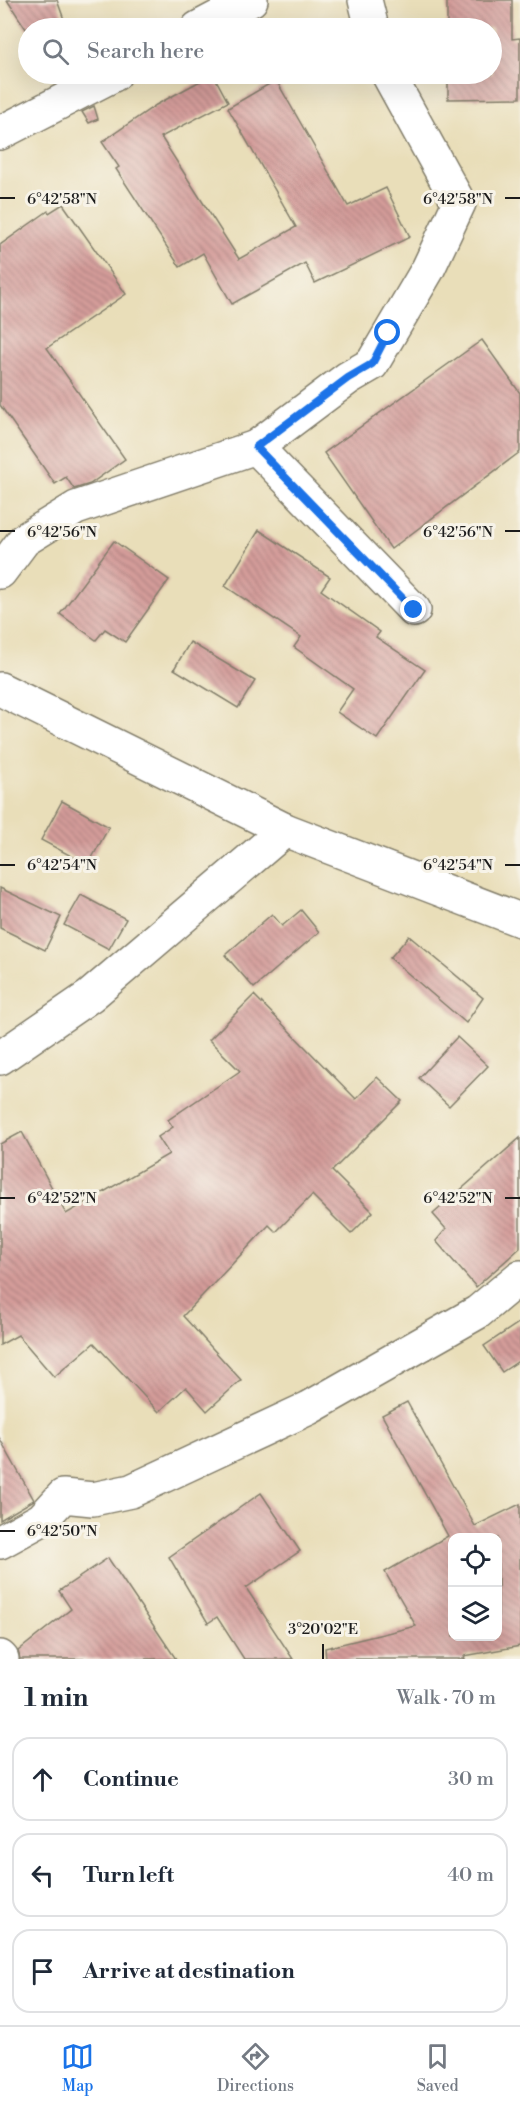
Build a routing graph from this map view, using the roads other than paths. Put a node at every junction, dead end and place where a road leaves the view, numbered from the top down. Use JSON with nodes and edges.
{"nodes":[{"id":1,"x":251,"y":0,"type":"edge"},
{"id":2,"x":365,"y":0,"type":"edge"},
{"id":3,"x":217,"y":18,"type":"edge"},
{"id":4,"x":370,"y":18,"type":"edge"},
{"id":5,"x":96,"y":84,"type":"edge"},
{"id":6,"x":394,"y":84,"type":"edge"},
{"id":7,"x":0,"y":133,"type":"edge"},
{"id":8,"x":256,"y":447,"type":"junction"},
{"id":9,"x":0,"y":572,"type":"edge"},
{"id":10,"x":414,"y":610,"type":"dead end"},
{"id":11,"x":0,"y":689,"type":"edge"},
{"id":12,"x":285,"y":830,"type":"junction"},
{"id":13,"x":520,"y":920,"type":"edge"},
{"id":14,"x":0,"y":1058,"type":"edge"},
{"id":15,"x":520,"y":1277,"type":"edge"},
{"id":16,"x":0,"y":1542,"type":"edge"}],
"edges":[{"from":1,"to":3,"type":"street"},
{"from":2,"to":4,"type":"street"},
{"from":5,"to":7,"type":"street"},
{"from":6,"to":8,"type":"street"},
{"from":8,"to":9,"type":"street"},
{"from":8,"to":10,"type":"street"},
{"from":11,"to":12,"type":"street"},
{"from":12,"to":13,"type":"street"},
{"from":12,"to":14,"type":"street"},
{"from":15,"to":16,"type":"street"}]}
